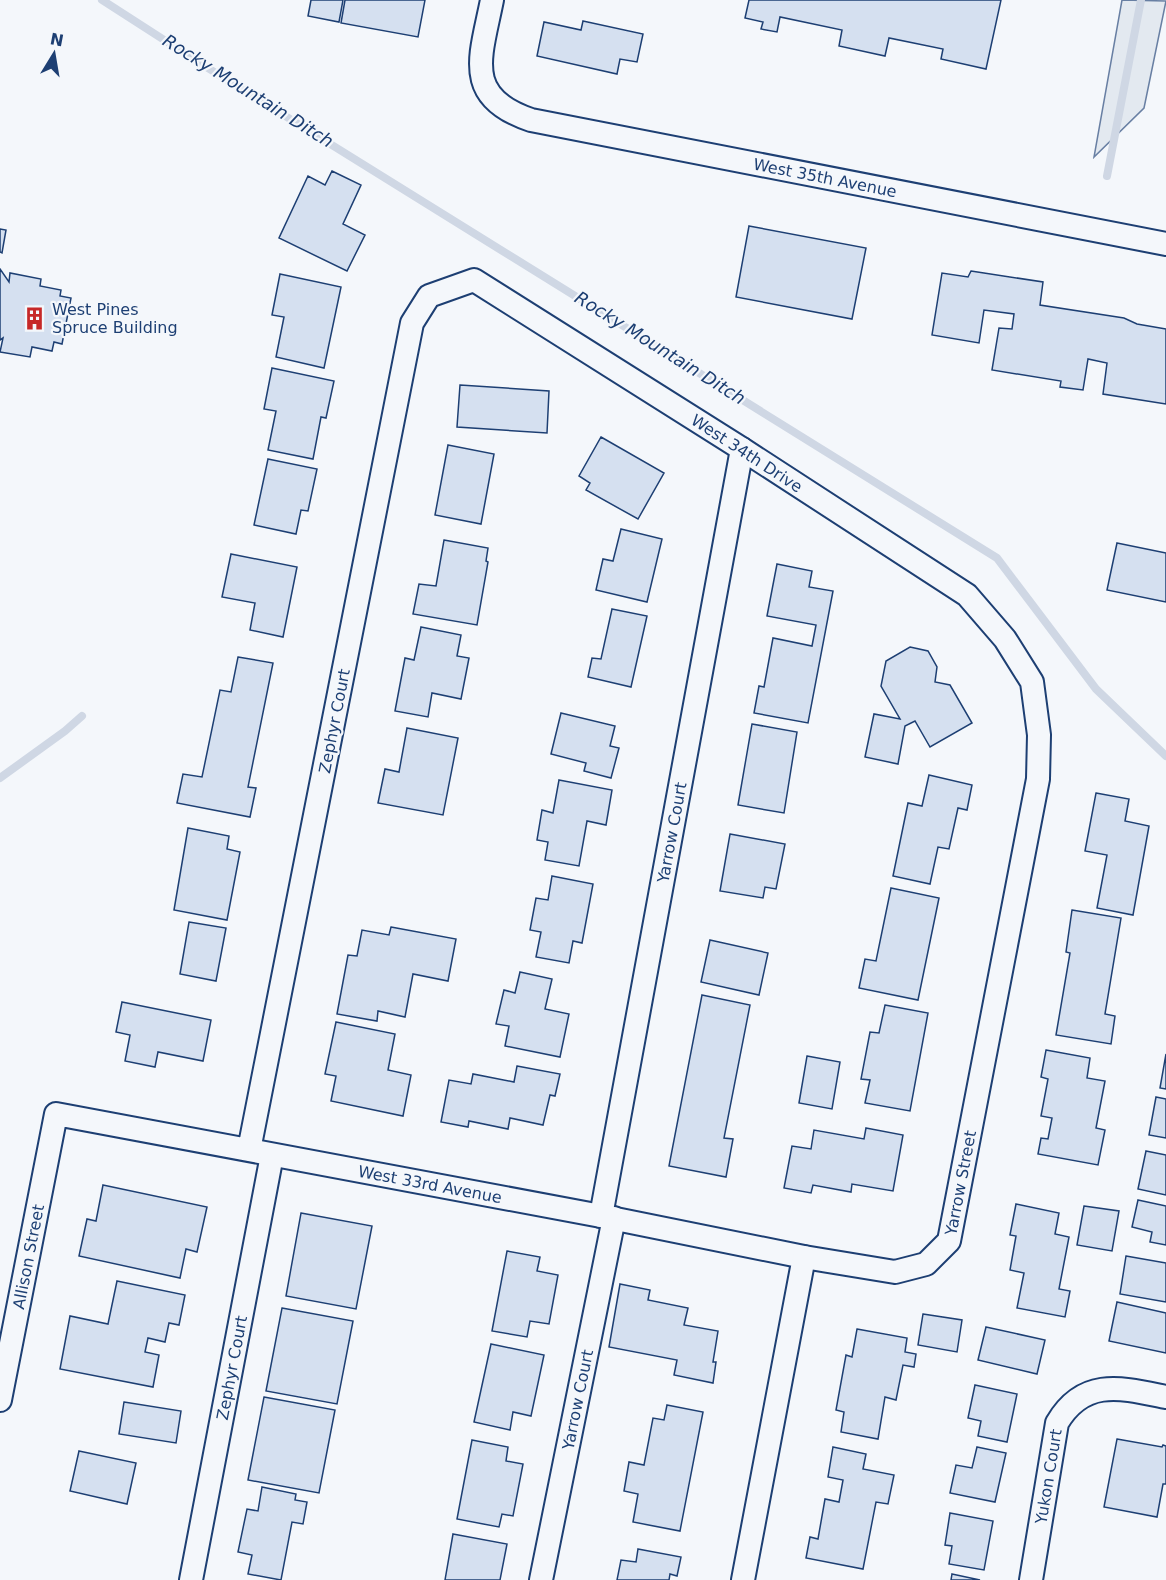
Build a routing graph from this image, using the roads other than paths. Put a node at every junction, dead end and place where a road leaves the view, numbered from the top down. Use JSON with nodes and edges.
{"nodes":[{"id":1,"x":492,"y":0,"type":"edge"},
{"id":2,"x":1166,"y":244,"type":"edge"},
{"id":3,"x":429,"y":296,"type":"joint"},
{"id":4,"x":742,"y":449,"type":"junction"},
{"id":5,"x":1032,"y":682,"type":"joint"},
{"id":6,"x":56,"y":1114,"type":"joint"},
{"id":7,"x":249,"y":1150,"type":"junction"},
{"id":8,"x":272,"y":1155,"type":"junction"},
{"id":9,"x":607,"y":1217,"type":"junction"},
{"id":10,"x":804,"y":1257,"type":"junction"},
{"id":11,"x":1166,"y":1397,"type":"edge"},
{"id":12,"x":0,"y":1400,"type":"edge"},
{"id":13,"x":191,"y":1580,"type":"edge"},
{"id":14,"x":541,"y":1580,"type":"edge"},
{"id":15,"x":743,"y":1580,"type":"edge"},
{"id":16,"x":1031,"y":1580,"type":"edge"}],
"edges":[{"from":1,"to":2,"type":"street","name":"West 35th Avenue"},
{"from":3,"to":4,"type":"street","name":"West 34th Drive"},
{"from":3,"to":7,"type":"street","name":"Zephyr Court"},
{"from":4,"to":5,"type":"street","name":"West 34th Drive"},
{"from":4,"to":9,"type":"street","name":"Yarrow Court"},
{"from":5,"to":10,"type":"street","name":"Yarrow Street"},
{"from":6,"to":7,"type":"street","name":"West 33rd Avenue"},
{"from":6,"to":12,"type":"street","name":"Allison Street"},
{"from":7,"to":8,"type":"street","name":"West 33rd Avenue"},
{"from":8,"to":9,"type":"street","name":"West 33rd Avenue"},
{"from":8,"to":13,"type":"street","name":"Zephyr Court"},
{"from":9,"to":10,"type":"street","name":"West 33rd Avenue"},
{"from":9,"to":14,"type":"street","name":"Yarrow Court"},
{"from":10,"to":15,"type":"street"},
{"from":11,"to":16,"type":"street","name":"Yukon Court"}]}
